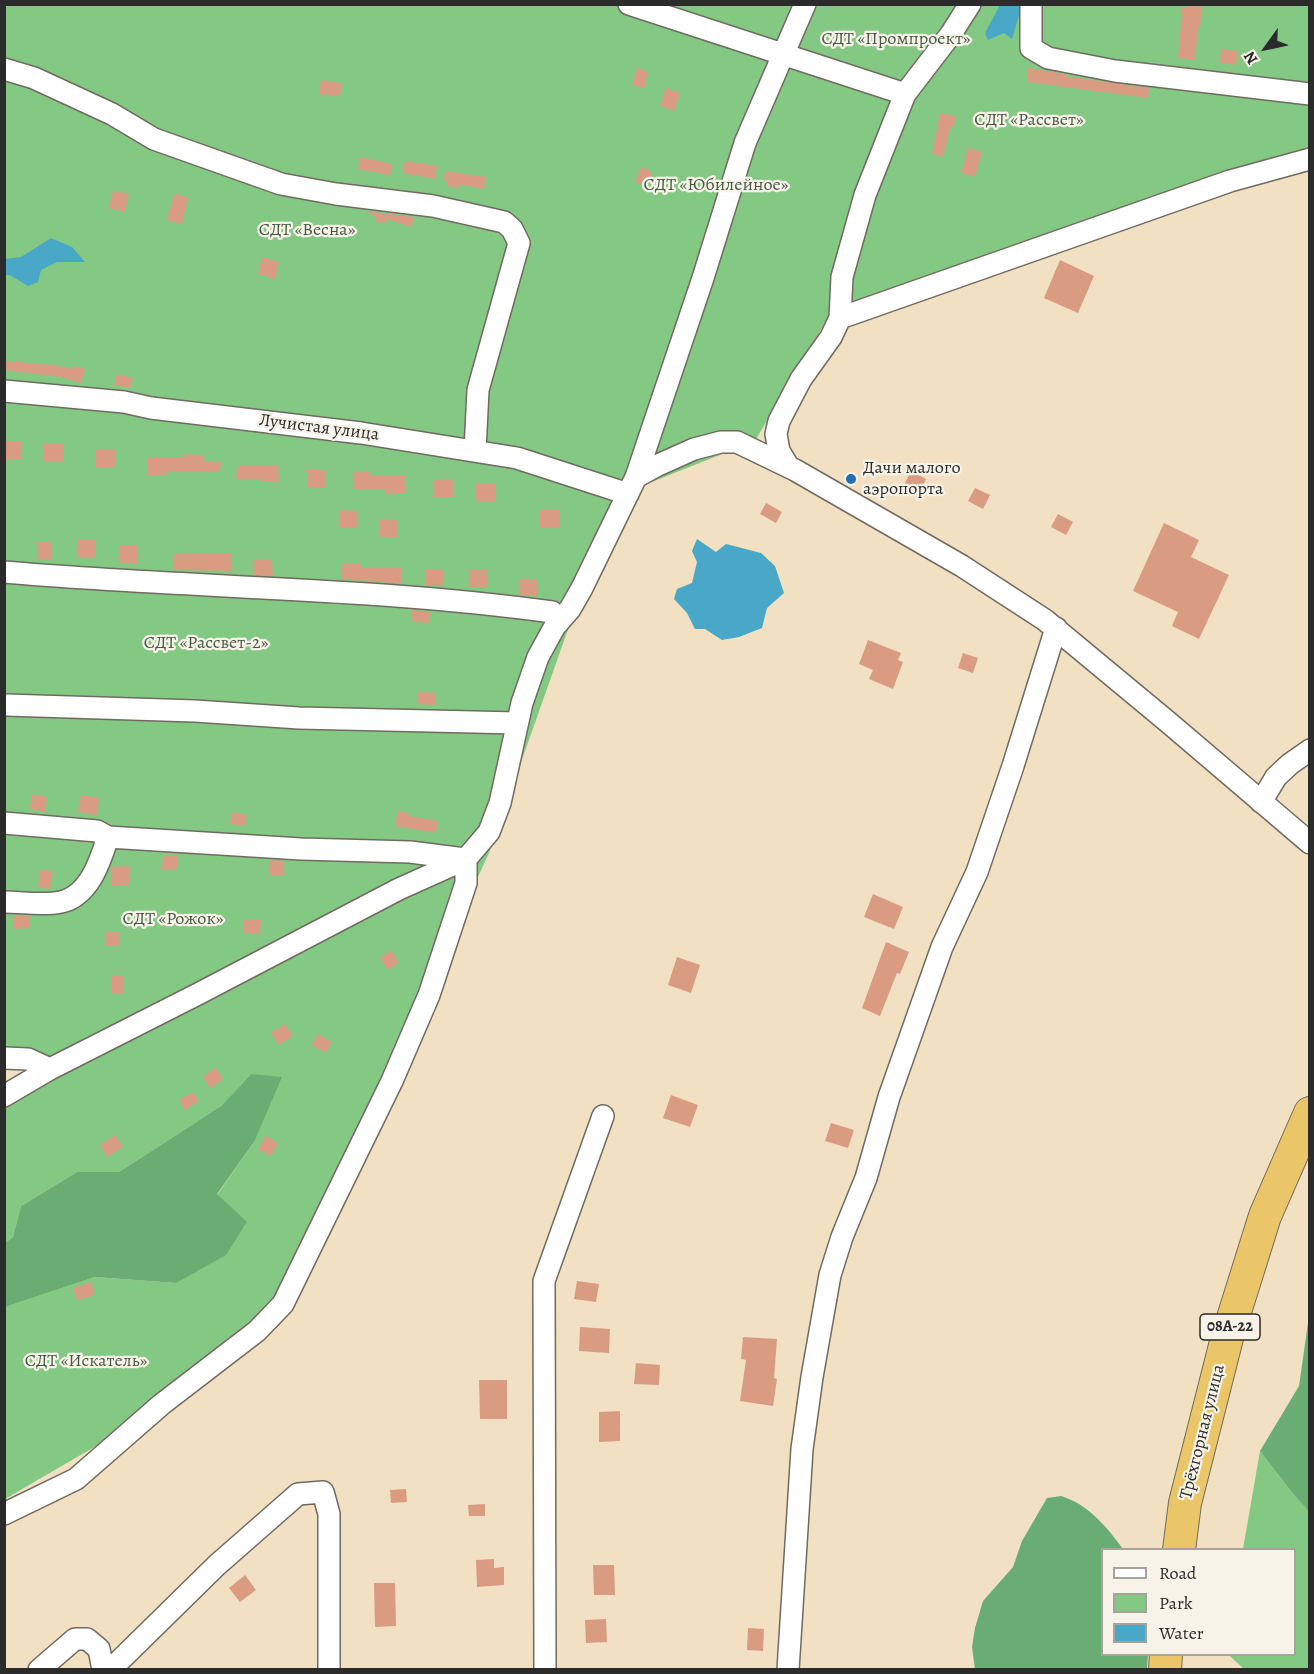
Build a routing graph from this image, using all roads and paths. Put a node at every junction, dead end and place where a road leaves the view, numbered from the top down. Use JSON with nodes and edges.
{"nodes":[{"id":1,"x":629,"y":4,"type":"edge"},
{"id":2,"x":805,"y":4,"type":"edge"},
{"id":3,"x":970,"y":4,"type":"edge"},
{"id":4,"x":1030,"y":4,"type":"edge"},
{"id":5,"x":783,"y":54,"type":"junction"},
{"id":6,"x":4,"y":69,"type":"edge"},
{"id":7,"x":905,"y":94,"type":"junction"},
{"id":8,"x":1310,"y":94,"type":"edge"},
{"id":9,"x":1310,"y":159,"type":"edge"},
{"id":10,"x":840,"y":318,"type":"junction"},
{"id":11,"x":4,"y":391,"type":"edge"},
{"id":12,"x":475,"y":451,"type":"junction"},
{"id":13,"x":788,"y":466,"type":"junction"},
{"id":14,"x":632,"y":486,"type":"junction"},
{"id":15,"x":4,"y":572,"type":"edge"},
{"id":16,"x":558,"y":623,"type":"junction"},
{"id":17,"x":1056,"y":628,"type":"junction"},
{"id":18,"x":6,"y":705,"type":"dead end"},
{"id":19,"x":516,"y":723,"type":"junction"},
{"id":20,"x":1310,"y":750,"type":"edge"},
{"id":21,"x":1261,"y":802,"type":"junction"},
{"id":22,"x":4,"y":823,"type":"edge"},
{"id":23,"x":108,"y":837,"type":"junction"},
{"id":24,"x":1308,"y":837,"type":"edge"},
{"id":25,"x":466,"y":859,"type":"junction"},
{"id":26,"x":4,"y":902,"type":"edge"},
{"id":27,"x":4,"y":1058,"type":"edge"},
{"id":28,"x":50,"y":1069,"type":"junction"},
{"id":29,"x":4,"y":1096,"type":"edge"},
{"id":30,"x":1310,"y":1113,"type":"edge"},
{"id":31,"x":603,"y":1116,"type":"dead end"},
{"id":32,"x":4,"y":1514,"type":"edge"},
{"id":33,"x":1179,"y":1548,"type":"edge"},
{"id":34,"x":39,"y":1670,"type":"edge"},
{"id":35,"x":103,"y":1670,"type":"edge"},
{"id":36,"x":110,"y":1670,"type":"edge"},
{"id":37,"x":329,"y":1670,"type":"edge"},
{"id":38,"x":545,"y":1670,"type":"edge"},
{"id":39,"x":788,"y":1670,"type":"edge"}],
"edges":[{"from":1,"to":5,"type":"street"},
{"from":2,"to":5,"type":"street"},
{"from":3,"to":7,"type":"street"},
{"from":4,"to":8,"type":"street"},
{"from":5,"to":7,"type":"street"},
{"from":5,"to":14,"type":"street"},
{"from":6,"to":12,"type":"street"},
{"from":7,"to":10,"type":"street"},
{"from":9,"to":10,"type":"street"},
{"from":10,"to":13,"type":"street"},
{"from":11,"to":12,"type":"street","name":"Лучистая улица"},
{"from":12,"to":14,"type":"street","name":"Лучистая улица"},
{"from":13,"to":14,"type":"street"},
{"from":13,"to":17,"type":"street"},
{"from":14,"to":16,"type":"street"},
{"from":15,"to":16,"type":"street"},
{"from":16,"to":19,"type":"street"},
{"from":17,"to":21,"type":"street"},
{"from":17,"to":39,"type":"street"},
{"from":18,"to":19,"type":"street"},
{"from":19,"to":25,"type":"street"},
{"from":20,"to":21,"type":"street"},
{"from":21,"to":24,"type":"street"},
{"from":22,"to":23,"type":"street"},
{"from":23,"to":25,"type":"street"},
{"from":23,"to":26,"type":"street"},
{"from":25,"to":28,"type":"street"},
{"from":25,"to":32,"type":"street"},
{"from":27,"to":28,"type":"street"},
{"from":28,"to":29,"type":"street"},
{"from":30,"to":33,"type":"highway","name":"Трёхгорная улица","number":"08А-22"},
{"from":31,"to":38,"type":"street"},
{"from":34,"to":35,"type":"street"},
{"from":36,"to":37,"type":"street"}]}
